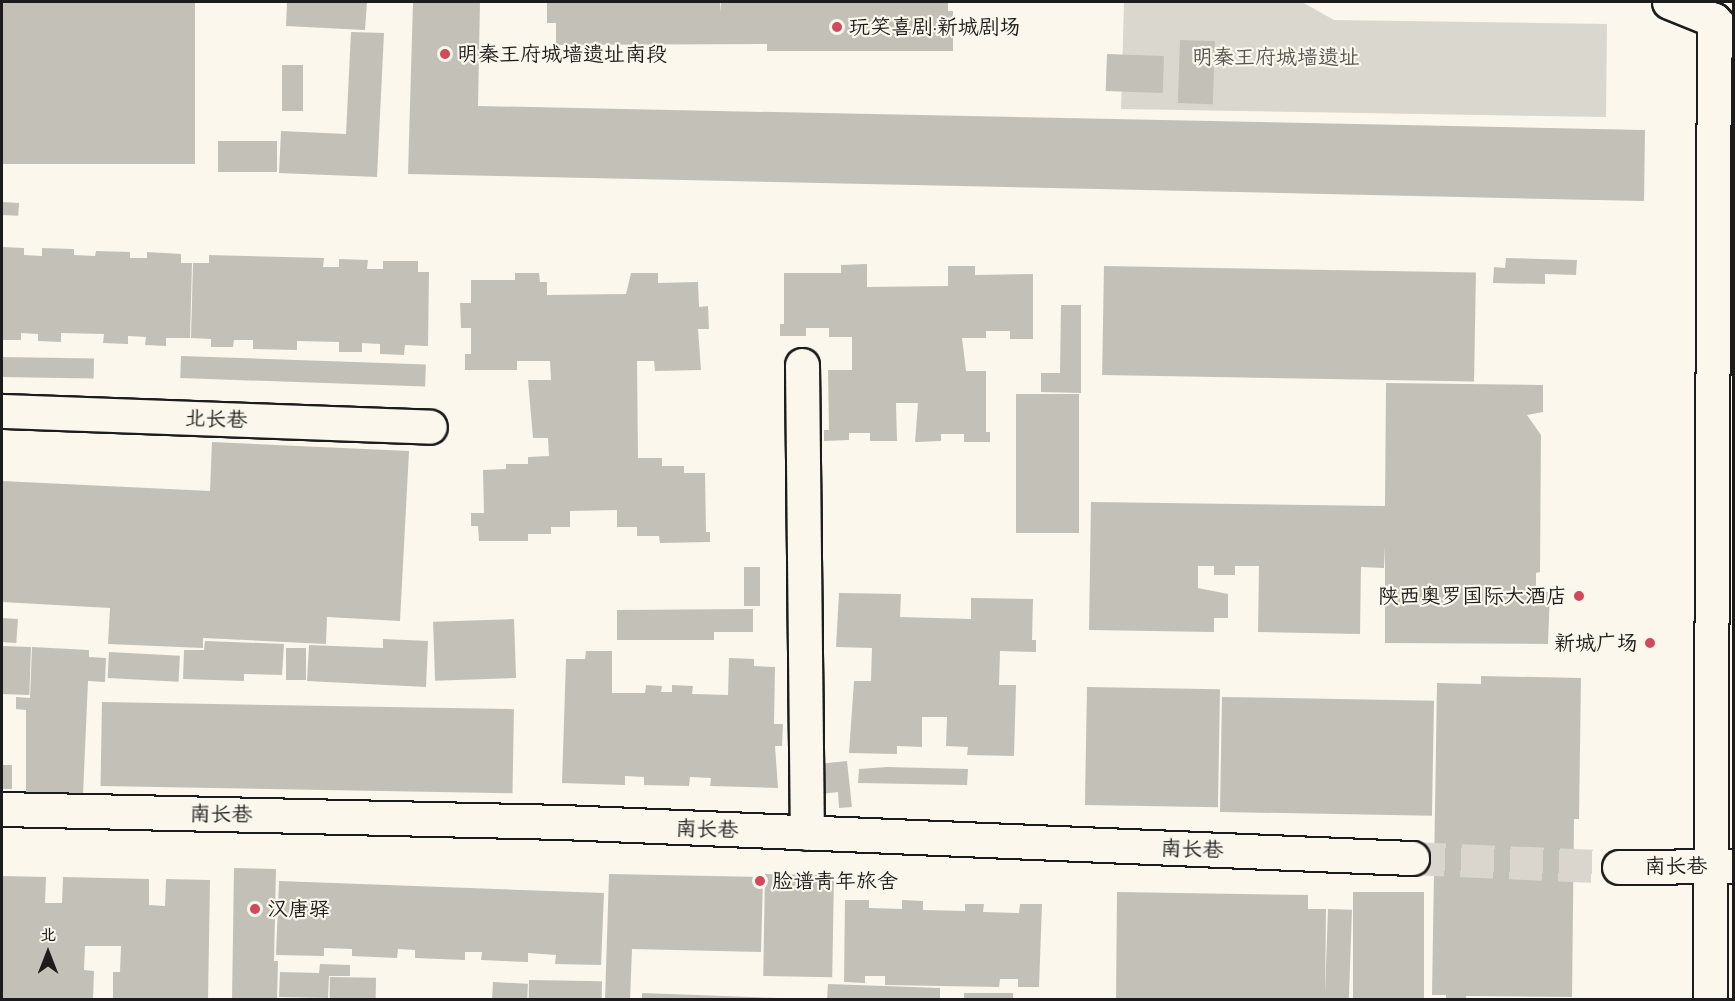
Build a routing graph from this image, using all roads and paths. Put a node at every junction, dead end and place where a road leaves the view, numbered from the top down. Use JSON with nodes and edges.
{"nodes":[{"id":1,"x":1669,"y":2,"type":"edge"},
{"id":2,"x":1724,"y":31,"type":"edge"},
{"id":3,"x":802,"y":365,"type":"dead end"},
{"id":4,"x":2,"y":411,"type":"edge"},
{"id":5,"x":430,"y":427,"type":"dead end"},
{"id":6,"x":2,"y":809,"type":"edge"},
{"id":7,"x":807,"y":833,"type":"junction"},
{"id":8,"x":1412,"y":858,"type":"tunnel mouth"},
{"id":9,"x":1722,"y":866,"type":"edge"},
{"id":10,"x":1619,"y":867,"type":"tunnel mouth"},
{"id":11,"x":1710,"y":999,"type":"edge"}],
"edges":[{"from":1,"to":2,"type":"street"},
{"from":2,"to":9,"type":"street"},
{"from":3,"to":7,"type":"street"},
{"from":4,"to":5,"type":"street","name":"北长巷"},
{"from":6,"to":7,"type":"street","name":"南长巷"},
{"from":7,"to":8,"type":"street","name":"南长巷"},
{"from":9,"to":10,"type":"street","name":"南长巷"},
{"from":9,"to":11,"type":"street"}]}
